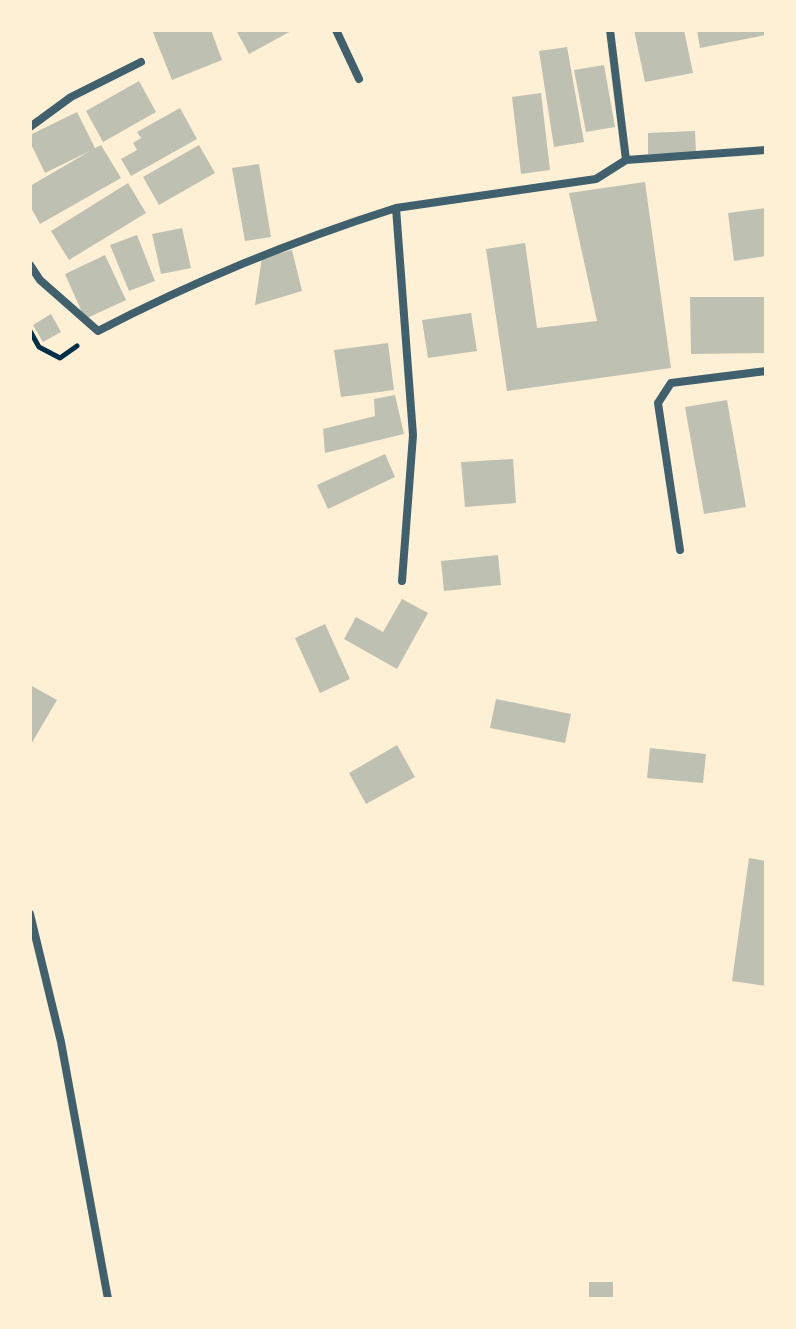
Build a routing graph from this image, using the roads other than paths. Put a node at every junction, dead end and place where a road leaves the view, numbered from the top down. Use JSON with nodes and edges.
{"nodes":[{"id":1,"x":336,"y":30,"type":"edge"},
{"id":2,"x":610,"y":30,"type":"edge"},
{"id":3,"x":141,"y":62,"type":"dead end"},
{"id":4,"x":359,"y":79,"type":"dead end"},
{"id":5,"x":30,"y":127,"type":"edge"},
{"id":6,"x":766,"y":150,"type":"edge"},
{"id":7,"x":626,"y":160,"type":"junction"},
{"id":8,"x":396,"y":208,"type":"junction"},
{"id":9,"x":30,"y":265,"type":"edge"},
{"id":10,"x":766,"y":371,"type":"edge"},
{"id":11,"x":680,"y":550,"type":"dead end"},
{"id":12,"x":402,"y":581,"type":"dead end"},
{"id":13,"x":30,"y":914,"type":"edge"},
{"id":14,"x":108,"y":1299,"type":"edge"}],
"edges":[{"from":1,"to":4,"type":"street"},
{"from":2,"to":7,"type":"street"},
{"from":3,"to":5,"type":"street"},
{"from":6,"to":7,"type":"street"},
{"from":7,"to":8,"type":"street"},
{"from":8,"to":9,"type":"street"},
{"from":8,"to":12,"type":"street"},
{"from":10,"to":11,"type":"street"},
{"from":13,"to":14,"type":"street"}]}
